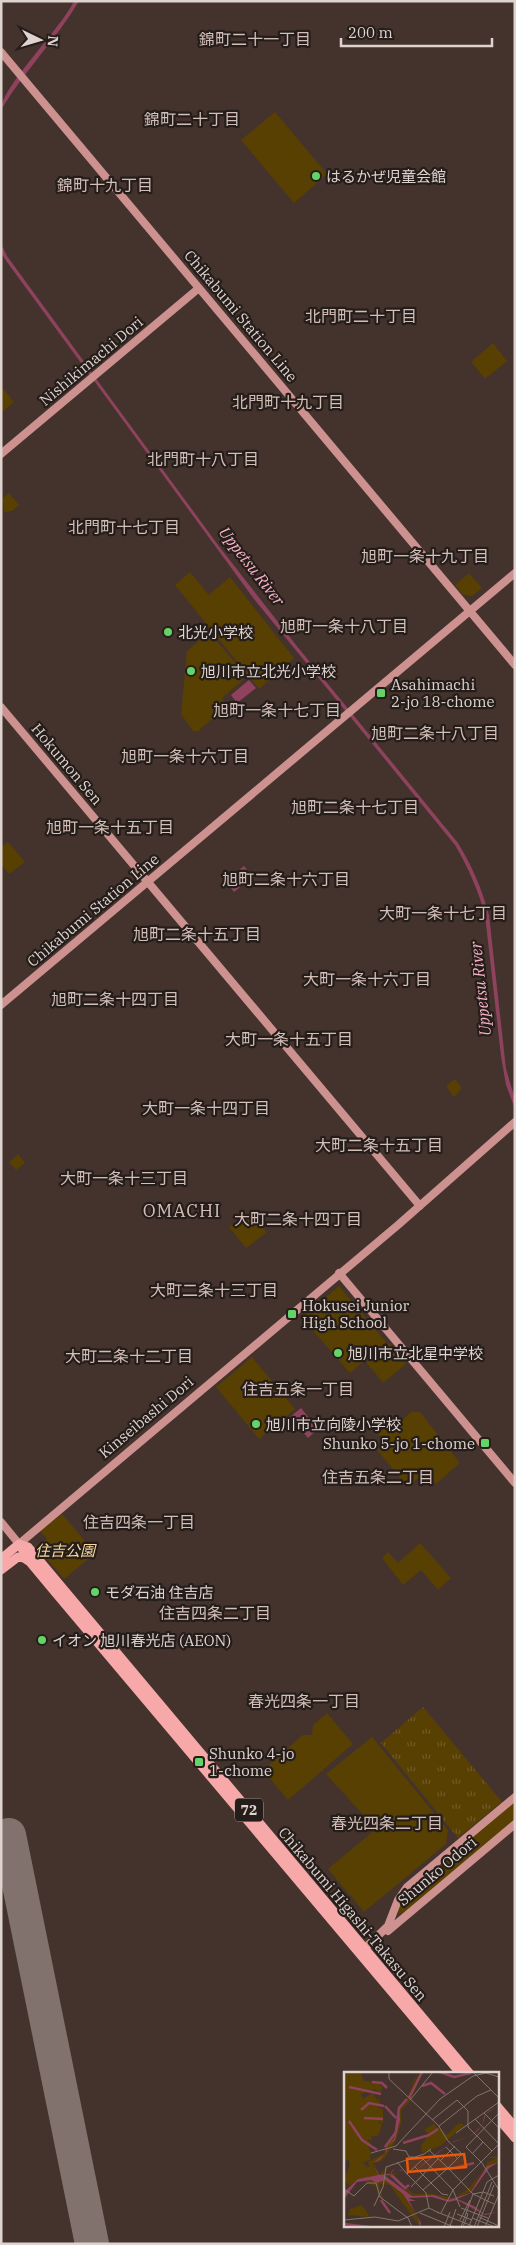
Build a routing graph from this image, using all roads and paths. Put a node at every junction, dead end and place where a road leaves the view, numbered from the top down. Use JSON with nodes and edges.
{"nodes":[{"id":1,"x":1,"y":52,"type":"edge"},
{"id":2,"x":199,"y":288,"type":"junction"},
{"id":3,"x":1,"y":454,"type":"edge"},
{"id":4,"x":515,"y":573,"type":"edge"},
{"id":5,"x":470,"y":611,"type":"junction"},
{"id":6,"x":515,"y":665,"type":"edge"},
{"id":7,"x":1,"y":707,"type":"edge"},
{"id":8,"x":148,"y":882,"type":"junction"},
{"id":9,"x":1,"y":1005,"type":"edge"},
{"id":10,"x":513,"y":1124,"type":"edge"},
{"id":11,"x":420,"y":1206,"type":"junction"},
{"id":12,"x":339,"y":1273,"type":"junction"},
{"id":13,"x":515,"y":1483,"type":"edge"},
{"id":14,"x":1,"y":1522,"type":"edge"},
{"id":15,"x":19,"y":1544,"type":"junction"},
{"id":16,"x":1,"y":1559,"type":"edge"},
{"id":17,"x":13,"y":1560,"type":"junction"},
{"id":18,"x":30,"y":1562,"type":"junction"},
{"id":19,"x":1,"y":1570,"type":"edge"},
{"id":20,"x":515,"y":1797,"type":"edge"},
{"id":21,"x":515,"y":1824,"type":"edge"},
{"id":22,"x":378,"y":1938,"type":"junction"},
{"id":23,"x":362,"y":1951,"type":"junction"},
{"id":24,"x":458,"y":2072,"type":"edge"},
{"id":25,"x":468,"y":2072,"type":"edge"},
{"id":26,"x":498,"y":2107,"type":"edge"},
{"id":27,"x":498,"y":2118,"type":"edge"},
{"id":28,"x":515,"y":2127,"type":"edge"},
{"id":29,"x":515,"y":2138,"type":"edge"}],
"edges":[{"from":1,"to":2,"type":"street","name":"Chikabumi Station Line"},
{"from":2,"to":3,"type":"street","name":"Nishikimachi Dori"},
{"from":2,"to":5,"type":"street","name":"Chikabumi Station Line"},
{"from":4,"to":5,"type":"street"},
{"from":5,"to":6,"type":"street","name":"Chikabumi Station Line"},
{"from":5,"to":8,"type":"street","name":"Chikabumi Station Line"},
{"from":7,"to":8,"type":"street","name":"Hokumon Sen"},
{"from":8,"to":9,"type":"street","name":"Chikabumi Station Line"},
{"from":8,"to":11,"type":"street","name":"Hokumon Sen"},
{"from":10,"to":11,"type":"street","name":"Kinseibashi Dori"},
{"from":11,"to":12,"type":"street","name":"Kinseibashi Dori"},
{"from":12,"to":13,"type":"street"},
{"from":12,"to":15,"type":"street","name":"Kinseibashi Dori"},
{"from":14,"to":15,"type":"street","name":"Chikabumi Higashi-Takasu Sen"},
{"from":15,"to":16,"type":"main road","name":"Kinseibashi Dori"},
{"from":15,"to":17,"type":"main road"},
{"from":15,"to":18,"type":"main road","number":"72"},
{"from":15,"to":23,"type":"main road","name":"Chikabumi Higashi-Takasu Sen","number":"72"},
{"from":17,"to":18,"type":"main road"},
{"from":17,"to":19,"type":"main road"},
{"from":18,"to":23,"type":"main road","name":"Chikabumi Higashi-Takasu Sen","number":"72"},
{"from":20,"to":22,"type":"street","name":"Shunko Odori"},
{"from":21,"to":22,"type":"street","name":"Shunko Odori"},
{"from":22,"to":23,"type":"street","name":"Shunko Odori"},
{"from":23,"to":24,"type":"main road","name":"Chikabumi Higashi-Takasu Sen","number":"72"},
{"from":23,"to":25,"type":"main road","name":"Chikabumi Higashi-Takasu Sen","number":"72"},
{"from":26,"to":28,"type":"main road"},
{"from":27,"to":29,"type":"main road"}]}
